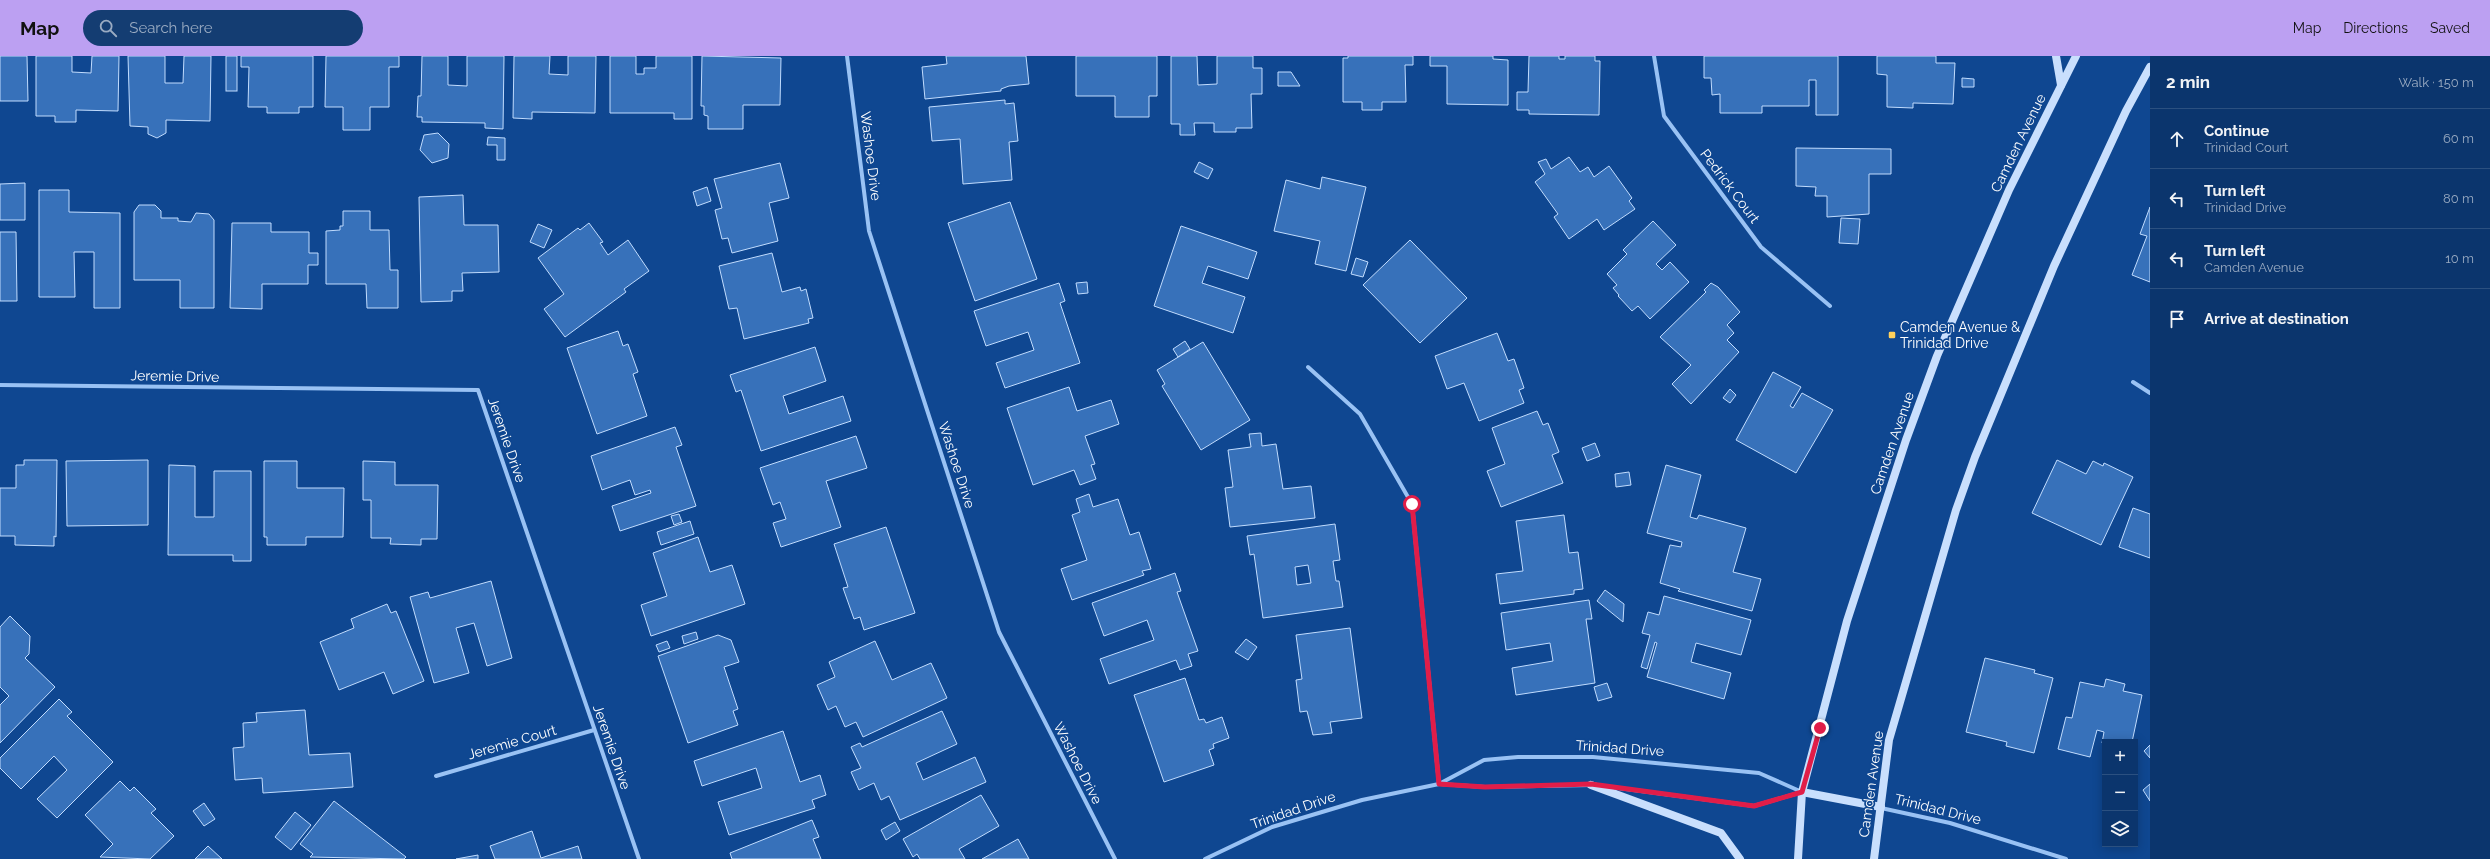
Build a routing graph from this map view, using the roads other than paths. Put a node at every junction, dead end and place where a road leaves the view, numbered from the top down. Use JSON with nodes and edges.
{"nodes":[{"id":1,"x":847,"y":56,"type":"edge"},
{"id":2,"x":1654,"y":56,"type":"edge"},
{"id":3,"x":2056,"y":56,"type":"edge"},
{"id":4,"x":2076,"y":56,"type":"edge"},
{"id":5,"x":2150,"y":67,"type":"edge"},
{"id":6,"x":2061,"y":86,"type":"junction"},
{"id":7,"x":1830,"y":306,"type":"dead end"},
{"id":8,"x":1308,"y":367,"type":"dead end"},
{"id":9,"x":2133,"y":382,"type":"dead end"},
{"id":10,"x":0,"y":385,"type":"edge"},
{"id":11,"x":2150,"y":393,"type":"edge"},
{"id":12,"x":594,"y":730,"type":"junction"},
{"id":13,"x":436,"y":776,"type":"dead end"},
{"id":14,"x":1439,"y":784,"type":"junction"},
{"id":15,"x":1591,"y":784,"type":"junction"},
{"id":16,"x":1802,"y":792,"type":"junction"},
{"id":17,"x":1881,"y":807,"type":"junction"},
{"id":18,"x":639,"y":859,"type":"edge"},
{"id":19,"x":1115,"y":859,"type":"edge"},
{"id":20,"x":1205,"y":859,"type":"edge"},
{"id":21,"x":1740,"y":859,"type":"edge"},
{"id":22,"x":1798,"y":859,"type":"edge"},
{"id":23,"x":1874,"y":859,"type":"edge"},
{"id":24,"x":2066,"y":859,"type":"edge"}],
"edges":[{"from":1,"to":19,"type":"street","name":"Washoe Drive"},
{"from":2,"to":7,"type":"street","name":"Pedrick Court"},
{"from":3,"to":6,"type":"main road"},
{"from":4,"to":6,"type":"main road","name":"Camden Avenue"},
{"from":5,"to":17,"type":"main road","name":"Camden Avenue"},
{"from":6,"to":16,"type":"main road","name":"Camden Avenue"},
{"from":8,"to":14,"type":"street"},
{"from":9,"to":11,"type":"street"},
{"from":10,"to":12,"type":"street","name":"Jeremie Drive"},
{"from":12,"to":13,"type":"street","name":"Jeremie Court"},
{"from":12,"to":18,"type":"street","name":"Jeremie Drive"},
{"from":14,"to":15,"type":"street","name":"Trinidad Drive"},
{"from":14,"to":16,"type":"street","name":"Trinidad Drive"},
{"from":14,"to":20,"type":"street","name":"Trinidad Drive"},
{"from":15,"to":16,"type":"street","name":"Trinidad Drive"},
{"from":15,"to":21,"type":"main road"},
{"from":16,"to":17,"type":"main road","name":"Trinidad Drive"},
{"from":16,"to":22,"type":"main road","name":"Camden Avenue"},
{"from":17,"to":23,"type":"main road","name":"Camden Avenue"},
{"from":17,"to":24,"type":"street","name":"Trinidad Drive"}]}
